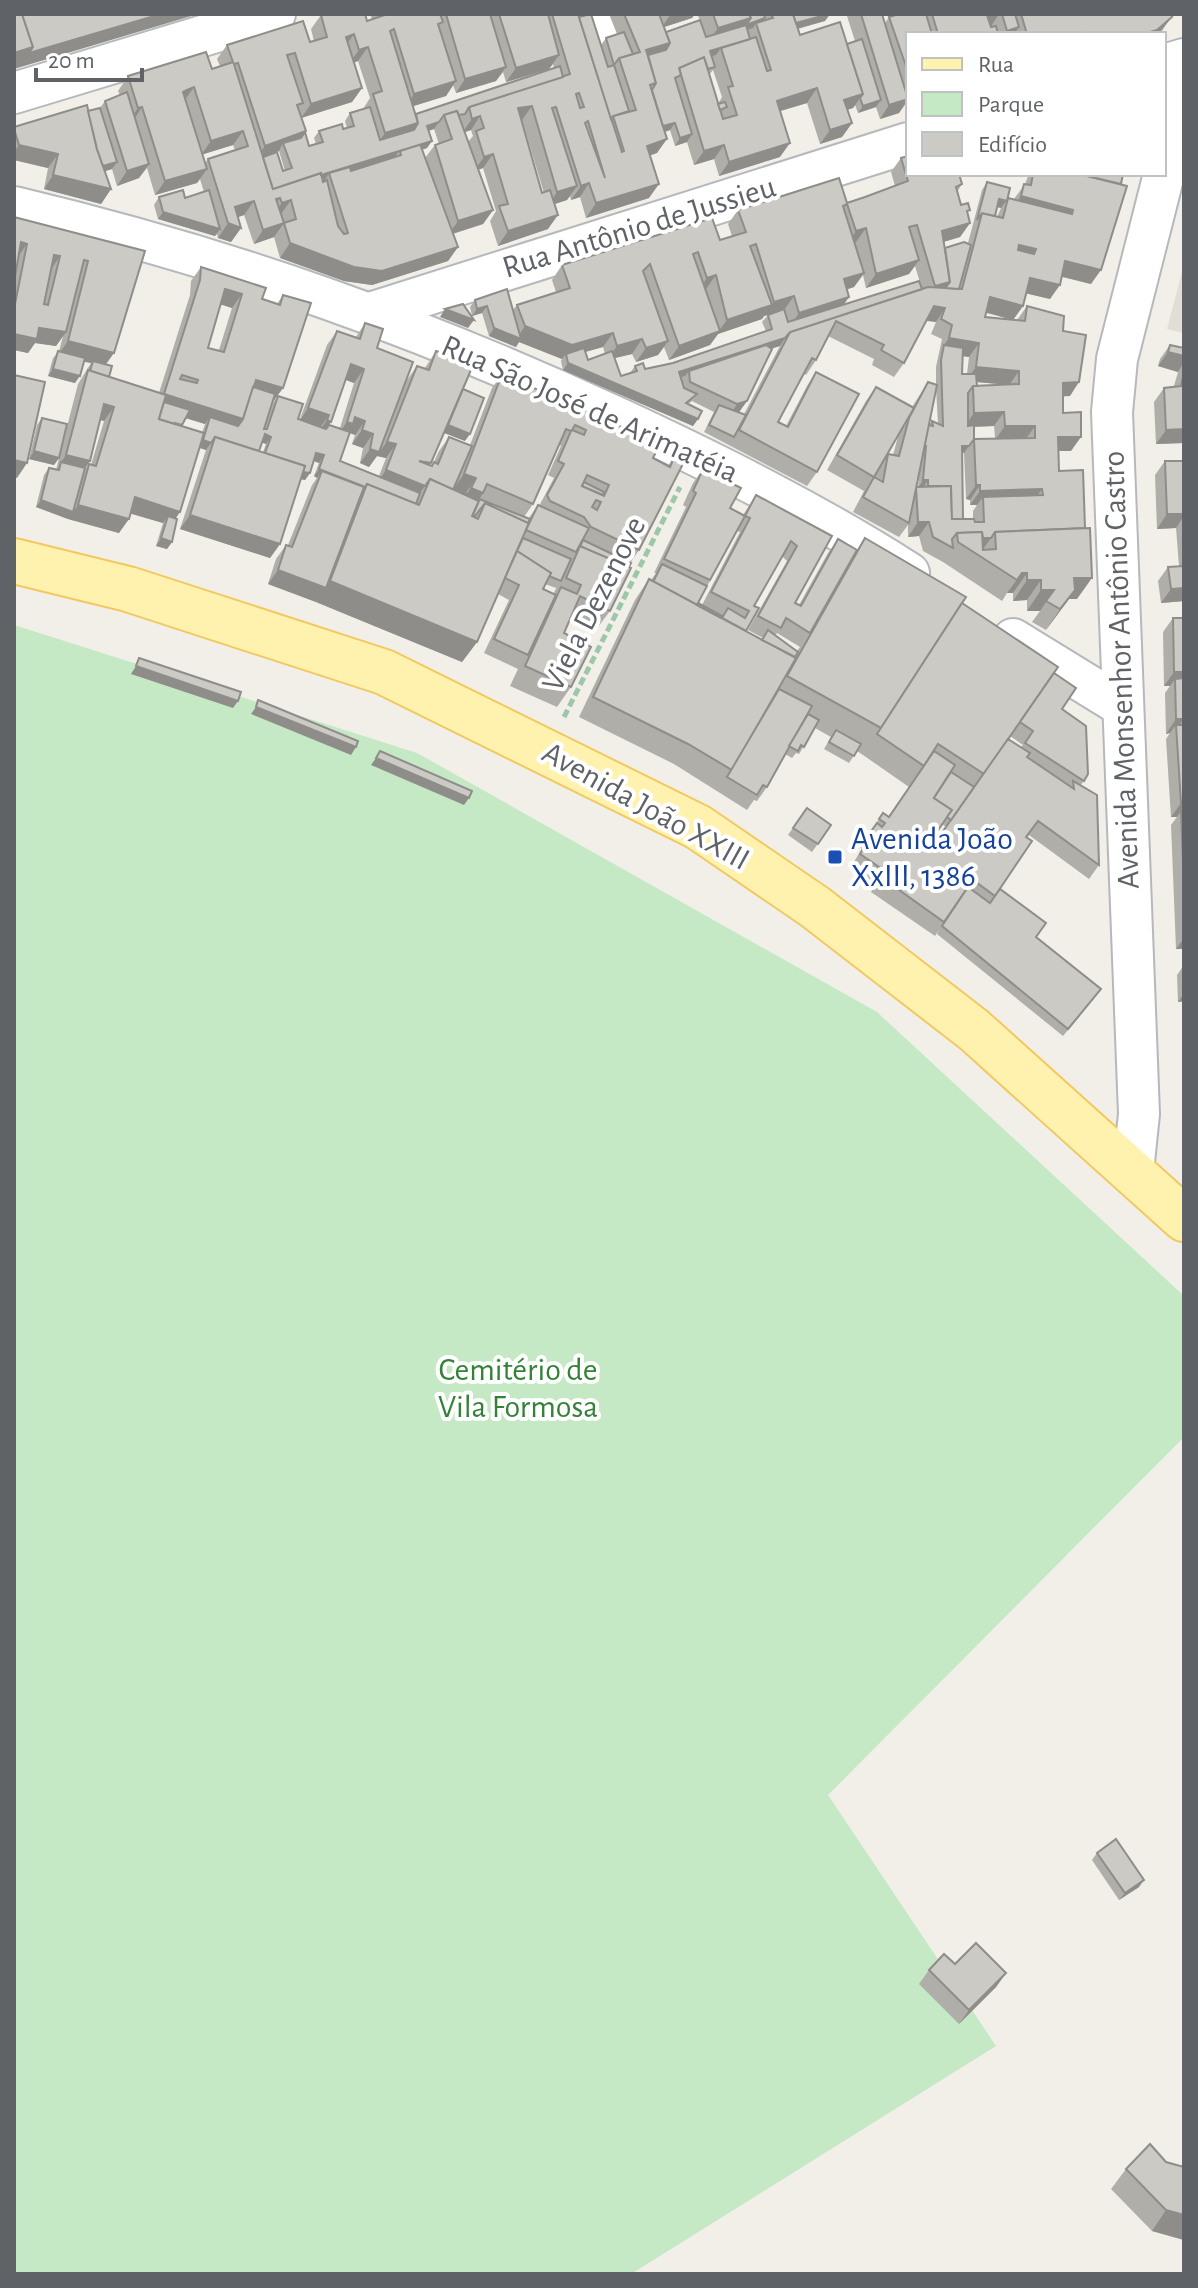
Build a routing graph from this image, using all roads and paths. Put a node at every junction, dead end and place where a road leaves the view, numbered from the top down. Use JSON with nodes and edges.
{"nodes":[{"id":1,"x":275,"y":14,"type":"edge"},
{"id":2,"x":14,"y":93,"type":"edge"},
{"id":3,"x":1184,"y":96,"type":"edge"},
{"id":4,"x":906,"y":143,"type":"edge"},
{"id":5,"x":1166,"y":166,"type":"edge"},
{"id":6,"x":1163,"y":176,"type":"edge"},
{"id":7,"x":14,"y":207,"type":"edge"},
{"id":8,"x":370,"y":313,"type":"junction"},
{"id":9,"x":684,"y":479,"type":"edge"},
{"id":10,"x":14,"y":561,"type":"edge"},
{"id":11,"x":939,"y":592,"type":"edge"},
{"id":12,"x":978,"y":617,"type":"edge"},
{"id":13,"x":1122,"y":706,"type":"junction"},
{"id":14,"x":548,"y":750,"type":"junction"},
{"id":15,"x":1133,"y":1171,"type":"junction"},
{"id":16,"x":1184,"y":1219,"type":"edge"}],
"edges":[{"from":1,"to":2,"type":"street"},
{"from":3,"to":5,"type":"street","name":"Avenida Monsenhor Antônio Castro"},
{"from":4,"to":8,"type":"street","name":"Rua Antônio de Jussieu"},
{"from":6,"to":13,"type":"street","name":"Avenida Monsenhor Antônio Castro"},
{"from":7,"to":8,"type":"street","name":"Rua São José de Arimatéia"},
{"from":8,"to":11,"type":"street","name":"Rua São José de Arimatéia"},
{"from":9,"to":14,"type":"path","name":"Viela Dezenove"},
{"from":10,"to":14,"type":"main road","name":"Avenida João XXIII"},
{"from":12,"to":13,"type":"street"},
{"from":13,"to":15,"type":"street","name":"Avenida Monsenhor Antônio Castro"},
{"from":14,"to":15,"type":"main road","name":"Avenida João XXIII"},
{"from":15,"to":16,"type":"main road","name":"Avenida João XXIII"}]}
